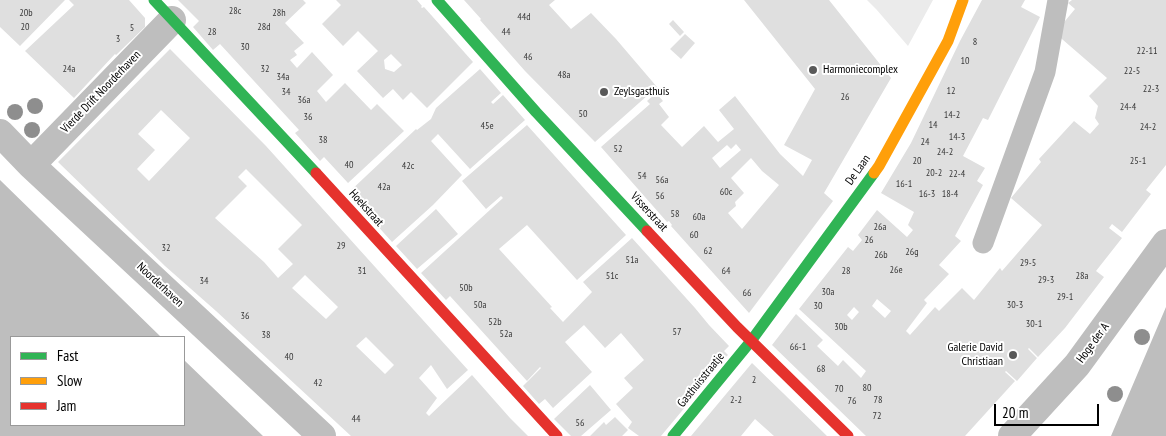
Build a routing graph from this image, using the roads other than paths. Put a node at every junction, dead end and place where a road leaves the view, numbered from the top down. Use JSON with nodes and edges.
{"nodes":[{"id":1,"x":154,"y":0,"type":"edge"},
{"id":2,"x":437,"y":0,"type":"edge"},
{"id":3,"x":963,"y":0,"type":"edge"},
{"id":4,"x":1058,"y":0,"type":"edge"},
{"id":5,"x":172,"y":20,"type":"junction"},
{"id":6,"x":0,"y":133,"type":"edge"},
{"id":7,"x":31,"y":165,"type":"junction"},
{"id":8,"x":983,"y":243,"type":"dead end"},
{"id":9,"x":1166,"y":243,"type":"edge"},
{"id":10,"x":751,"y":341,"type":"junction"},
{"id":11,"x":322,"y":436,"type":"edge"},
{"id":12,"x":557,"y":436,"type":"edge"},
{"id":13,"x":674,"y":436,"type":"edge"},
{"id":14,"x":848,"y":436,"type":"edge"},
{"id":15,"x":1012,"y":436,"type":"edge"}],
"edges":[{"from":1,"to":5,"type":"street","name":"Hoekstraat"},
{"from":2,"to":10,"type":"street","name":"Visserstraat"},
{"from":3,"to":10,"type":"street","name":"De Laan"},
{"from":4,"to":8,"type":"lane"},
{"from":5,"to":7,"type":"street","name":"Vierde Drift Noorderhaven"},
{"from":5,"to":12,"type":"street","name":"Hoekstraat"},
{"from":6,"to":7,"type":"street","name":"Noorderhaven"},
{"from":7,"to":11,"type":"street","name":"Noorderhaven"},
{"from":9,"to":15,"type":"street","name":"Hoge der A"},
{"from":10,"to":13,"type":"street","name":"Gasthuisstraatje"},
{"from":10,"to":14,"type":"street","name":"Visserstraat"}]}
